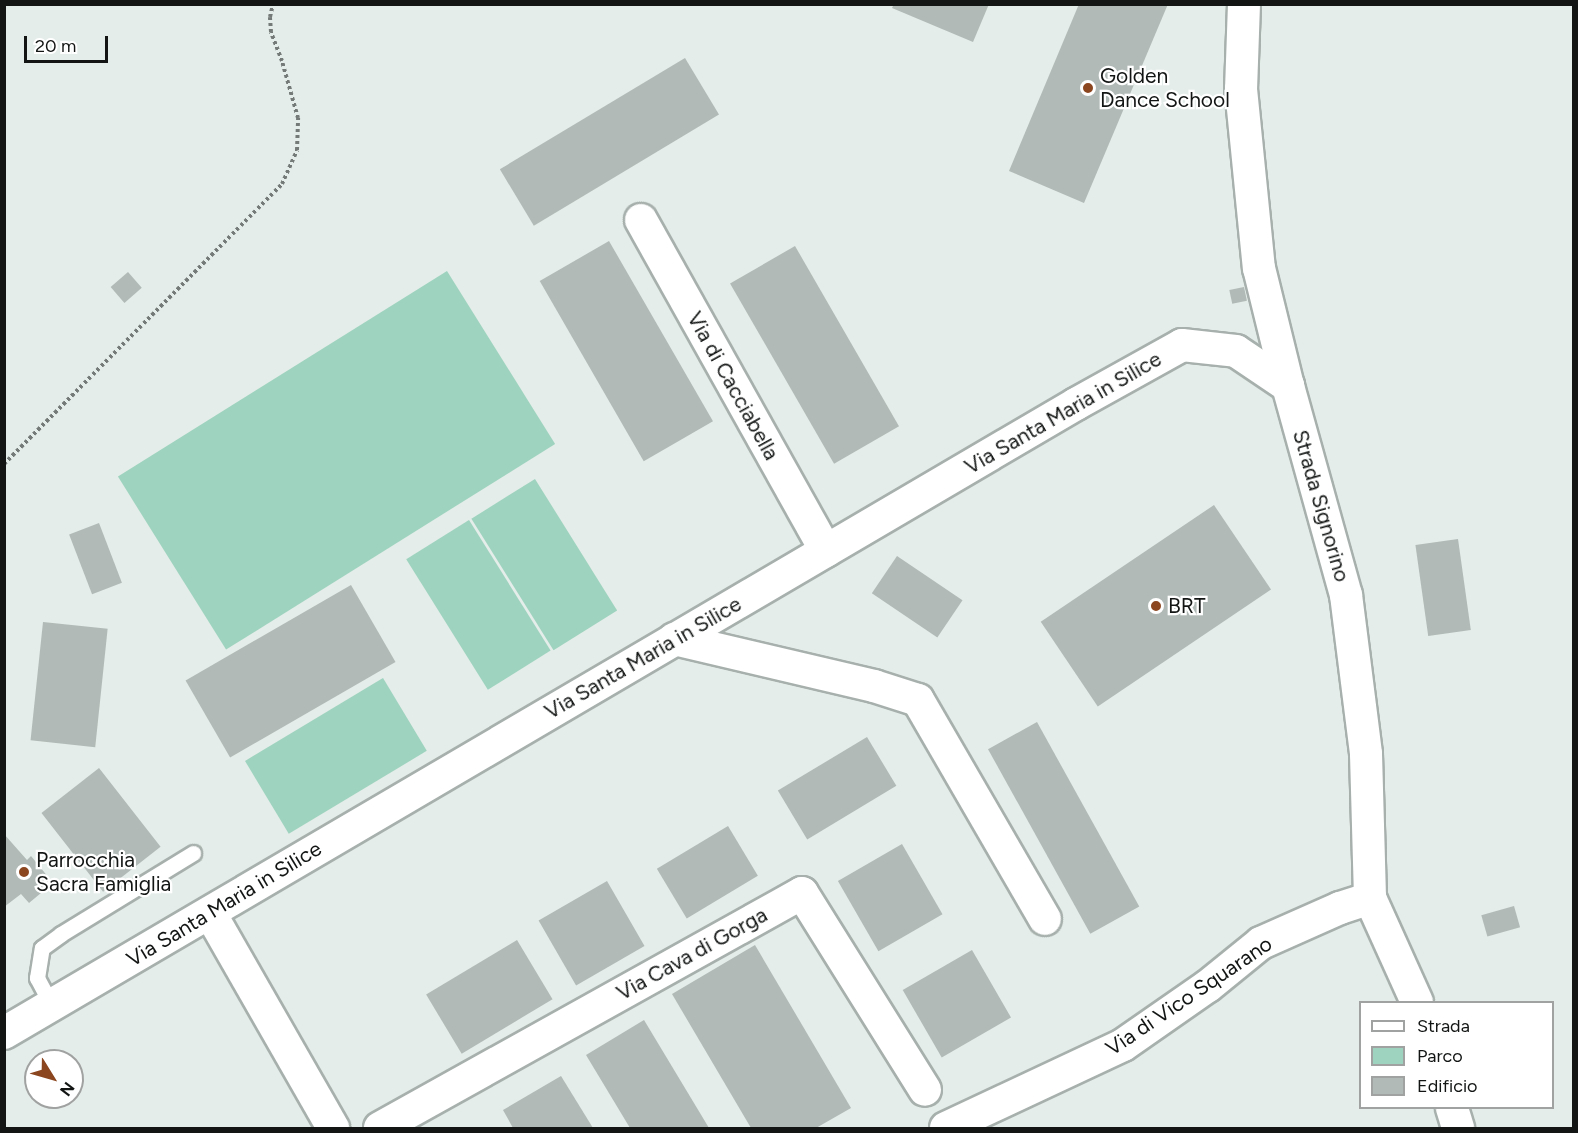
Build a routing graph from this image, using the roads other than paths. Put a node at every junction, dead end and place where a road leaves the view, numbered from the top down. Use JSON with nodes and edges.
{"nodes":[{"id":1,"x":1244,"y":4,"type":"edge"},
{"id":2,"x":641,"y":220,"type":"dead end"},
{"id":3,"x":1288,"y":386,"type":"junction"},
{"id":4,"x":826,"y":551,"type":"junction"},
{"id":5,"x":674,"y":639,"type":"junction"},
{"id":6,"x":194,"y":853,"type":"dead end"},
{"id":7,"x":1370,"y":898,"type":"junction"},
{"id":8,"x":210,"y":913,"type":"junction"},
{"id":9,"x":1045,"y":919,"type":"dead end"},
{"id":10,"x":1417,"y":1001,"type":"edge"},
{"id":11,"x":52,"y":1006,"type":"junction"},
{"id":12,"x":4,"y":1033,"type":"edge"},
{"id":13,"x":925,"y":1090,"type":"dead end"},
{"id":14,"x":1453,"y":1109,"type":"edge"},
{"id":15,"x":333,"y":1128,"type":"edge"},
{"id":16,"x":380,"y":1128,"type":"edge"},
{"id":17,"x":946,"y":1128,"type":"edge"},
{"id":18,"x":1458,"y":1128,"type":"edge"}],
"edges":[{"from":1,"to":3,"type":"street","name":"Strada Signorino"},
{"from":2,"to":4,"type":"street","name":"Via di Cacciabella"},
{"from":3,"to":4,"type":"street","name":"Via Santa Maria in Silice"},
{"from":3,"to":7,"type":"street","name":"Strada Signorino"},
{"from":4,"to":5,"type":"street","name":"Via Santa Maria in Silice"},
{"from":5,"to":8,"type":"street","name":"Via Santa Maria in Silice"},
{"from":5,"to":9,"type":"street"},
{"from":6,"to":11,"type":"lane"},
{"from":7,"to":10,"type":"street","name":"Strada Signorino"},
{"from":7,"to":17,"type":"street","name":"Via di Vico Squarano"},
{"from":8,"to":11,"type":"street","name":"Via Santa Maria in Silice"},
{"from":8,"to":15,"type":"street"},
{"from":11,"to":12,"type":"street","name":"Via Santa Maria in Silice"},
{"from":13,"to":16,"type":"street","name":"Via Cava di Gorga"},
{"from":14,"to":18,"type":"street"}]}
